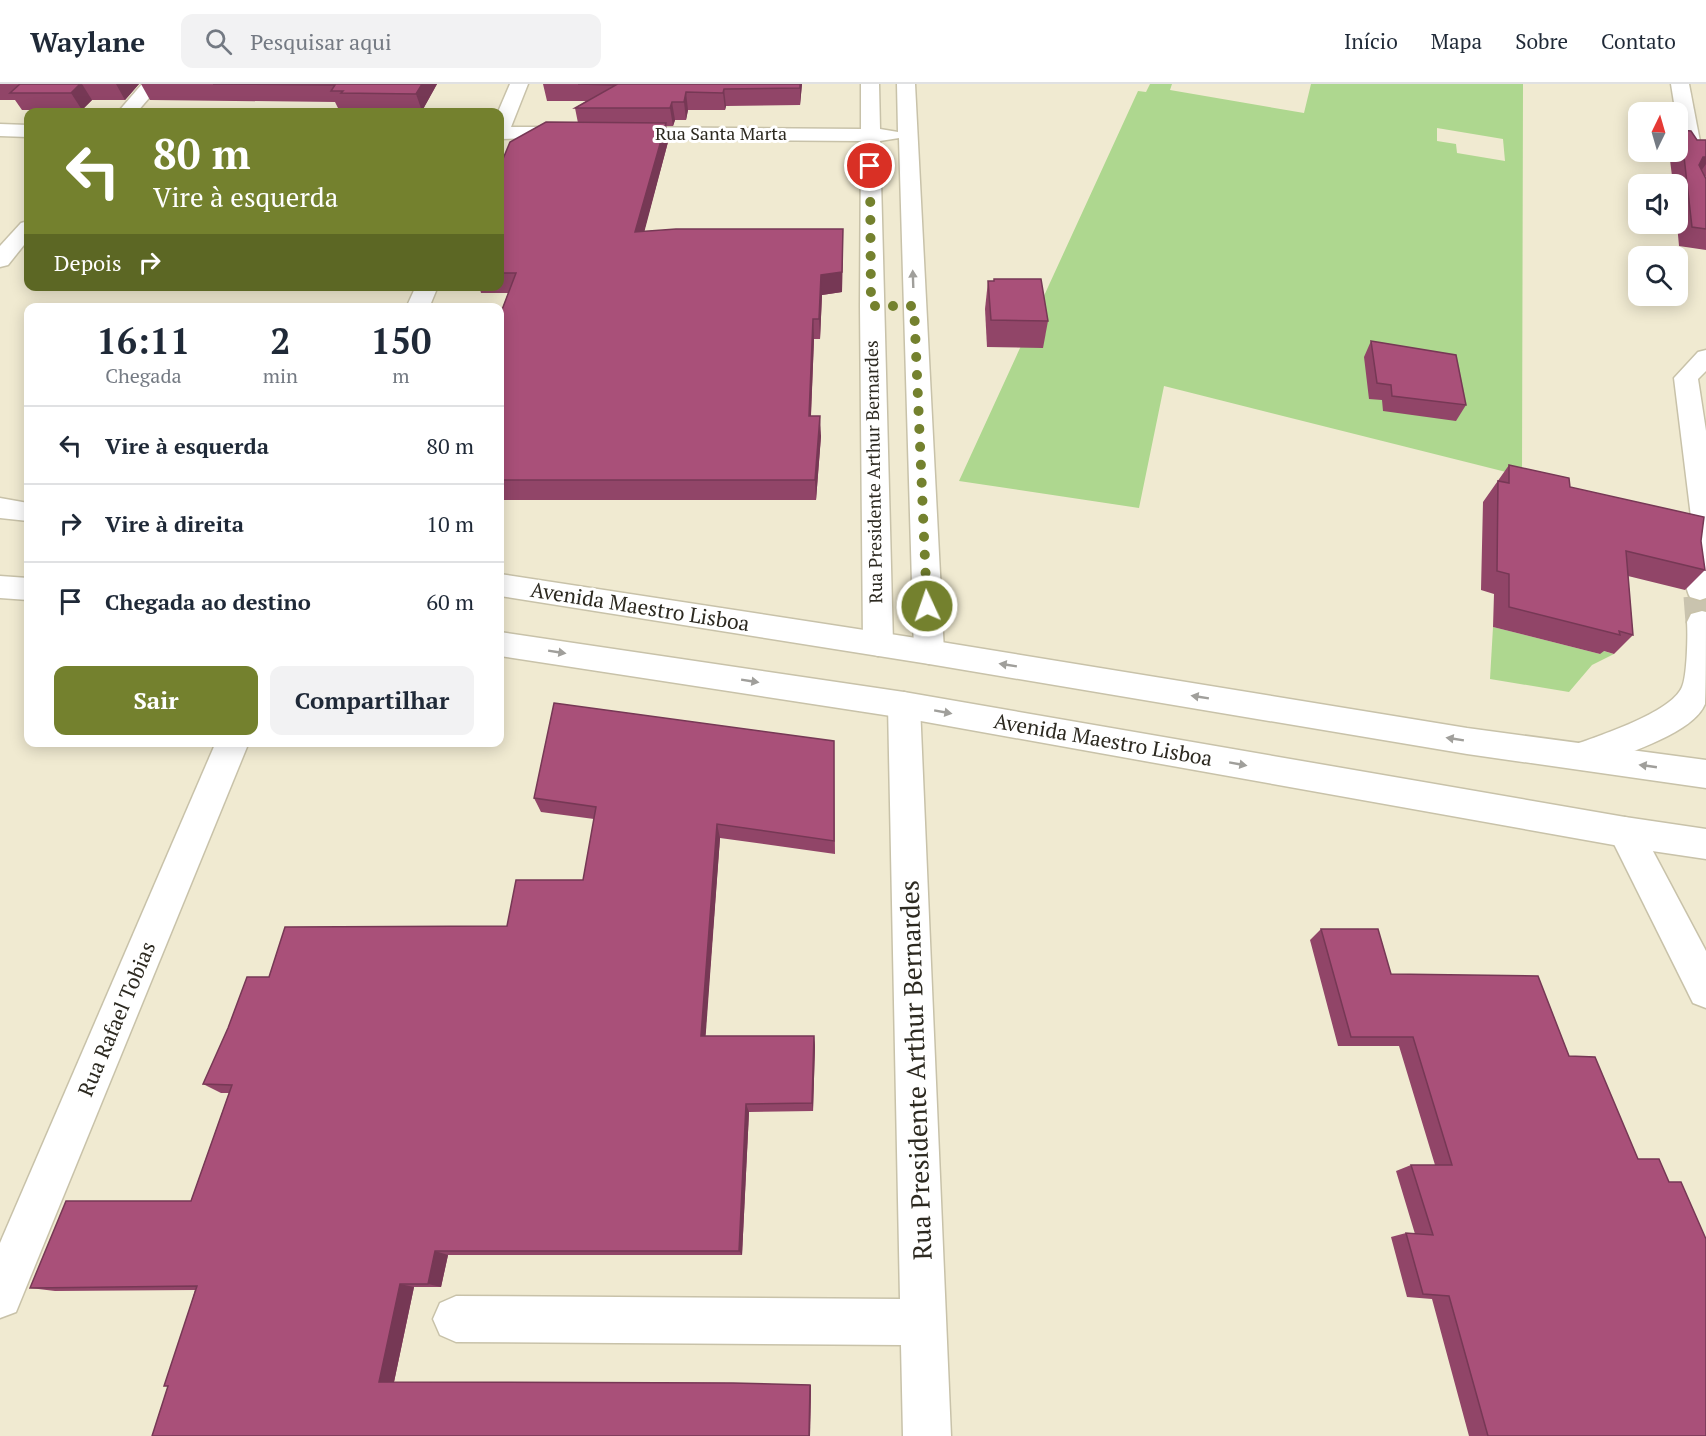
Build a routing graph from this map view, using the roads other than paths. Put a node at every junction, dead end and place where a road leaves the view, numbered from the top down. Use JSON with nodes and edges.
{"nodes":[{"id":1,"x":152,"y":84,"type":"edge"},
{"id":2,"x":519,"y":84,"type":"edge"},
{"id":3,"x":870,"y":84,"type":"edge"},
{"id":4,"x":906,"y":84,"type":"edge"},
{"id":5,"x":1680,"y":84,"type":"edge"},
{"id":6,"x":131,"y":108,"type":"edge"},
{"id":7,"x":504,"y":121,"type":"edge"},
{"id":8,"x":0,"y":130,"type":"edge"},
{"id":9,"x":24,"y":130,"type":"edge"},
{"id":10,"x":504,"y":131,"type":"edge"},
{"id":11,"x":870,"y":135,"type":"junction"},
{"id":12,"x":907,"y":135,"type":"junction"},
{"id":13,"x":1692,"y":152,"type":"edge"},
{"id":14,"x":24,"y":232,"type":"edge"},
{"id":15,"x":0,"y":260,"type":"edge"},
{"id":16,"x":871,"y":306,"type":"junction"},
{"id":17,"x":914,"y":306,"type":"junction"},
{"id":18,"x":1706,"y":357,"type":"edge"},
{"id":19,"x":0,"y":508,"type":"edge"},
{"id":20,"x":24,"y":511,"type":"edge"},
{"id":21,"x":1706,"y":525,"type":"edge"},
{"id":22,"x":1706,"y":538,"type":"edge"},
{"id":23,"x":504,"y":586,"type":"edge"},
{"id":24,"x":0,"y":587,"type":"edge"},
{"id":25,"x":24,"y":589,"type":"edge"},
{"id":26,"x":1700,"y":589,"type":"edge"},
{"id":27,"x":1702,"y":622,"type":"dead end"},
{"id":28,"x":878,"y":644,"type":"junction"},
{"id":29,"x":504,"y":645,"type":"edge"},
{"id":30,"x":929,"y":652,"type":"junction"},
{"id":31,"x":904,"y":705,"type":"junction"},
{"id":32,"x":231,"y":747,"type":"edge"},
{"id":33,"x":1583,"y":756,"type":"junction"},
{"id":34,"x":1706,"y":774,"type":"edge"},
{"id":35,"x":1625,"y":832,"type":"junction"},
{"id":36,"x":1706,"y":844,"type":"edge"},
{"id":37,"x":1706,"y":990,"type":"edge"},
{"id":38,"x":0,"y":1296,"type":"edge"},
{"id":39,"x":456,"y":1319,"type":"dead end"},
{"id":40,"x":924,"y":1322,"type":"junction"},
{"id":41,"x":927,"y":1436,"type":"edge"}],
"edges":[{"from":1,"to":6,"type":"main road"},
{"from":2,"to":7,"type":"main road"},
{"from":3,"to":11,"type":"main road","name":"Rua Presidente Arthur Bernardes"},
{"from":4,"to":12,"type":"main road"},
{"from":5,"to":13,"type":"main road"},
{"from":8,"to":9,"type":"main road"},
{"from":10,"to":11,"type":"main road","name":"Rua Santa Marta"},
{"from":11,"to":12,"type":"main road","name":"Rua Santa Marta"},
{"from":11,"to":16,"type":"main road","name":"Rua Presidente Arthur Bernardes"},
{"from":17,"to":12,"type":"main road","one_way":true},
{"from":14,"to":15,"type":"main road"},
{"from":16,"to":17,"type":"main road"},
{"from":16,"to":28,"type":"main road","name":"Rua Presidente Arthur Bernardes"},
{"from":17,"to":30,"type":"main road"},
{"from":18,"to":21,"type":"main road"},
{"from":19,"to":20,"type":"main road"},
{"from":22,"to":26,"type":"main road"},
{"from":23,"to":28,"type":"main road","name":"Avenida Maestro Lisboa"},
{"from":24,"to":25,"type":"main road"},
{"from":27,"to":33,"type":"main road"},
{"from":28,"to":30,"type":"main road","name":"Avenida Maestro Lisboa"},
{"from":29,"to":31,"type":"main road","name":"Avenida Maestro Lisboa","one_way":true},
{"from":33,"to":30,"type":"main road","name":"Avenida Maestro Lisboa","one_way":true},
{"from":31,"to":35,"type":"main road","name":"Avenida Maestro Lisboa","one_way":true},
{"from":31,"to":40,"type":"main road","name":"Rua Presidente Arthur Bernardes"},
{"from":32,"to":38,"type":"main road","name":"Rua Rafael Tobias"},
{"from":34,"to":33,"type":"main road","name":"Avenida Maestro Lisboa","one_way":true},
{"from":35,"to":36,"type":"main road","name":"Avenida Maestro Lisboa"},
{"from":35,"to":37,"type":"main road"},
{"from":39,"to":40,"type":"main road"},
{"from":40,"to":41,"type":"main road","name":"Rua Presidente Arthur Bernardes"}]}
